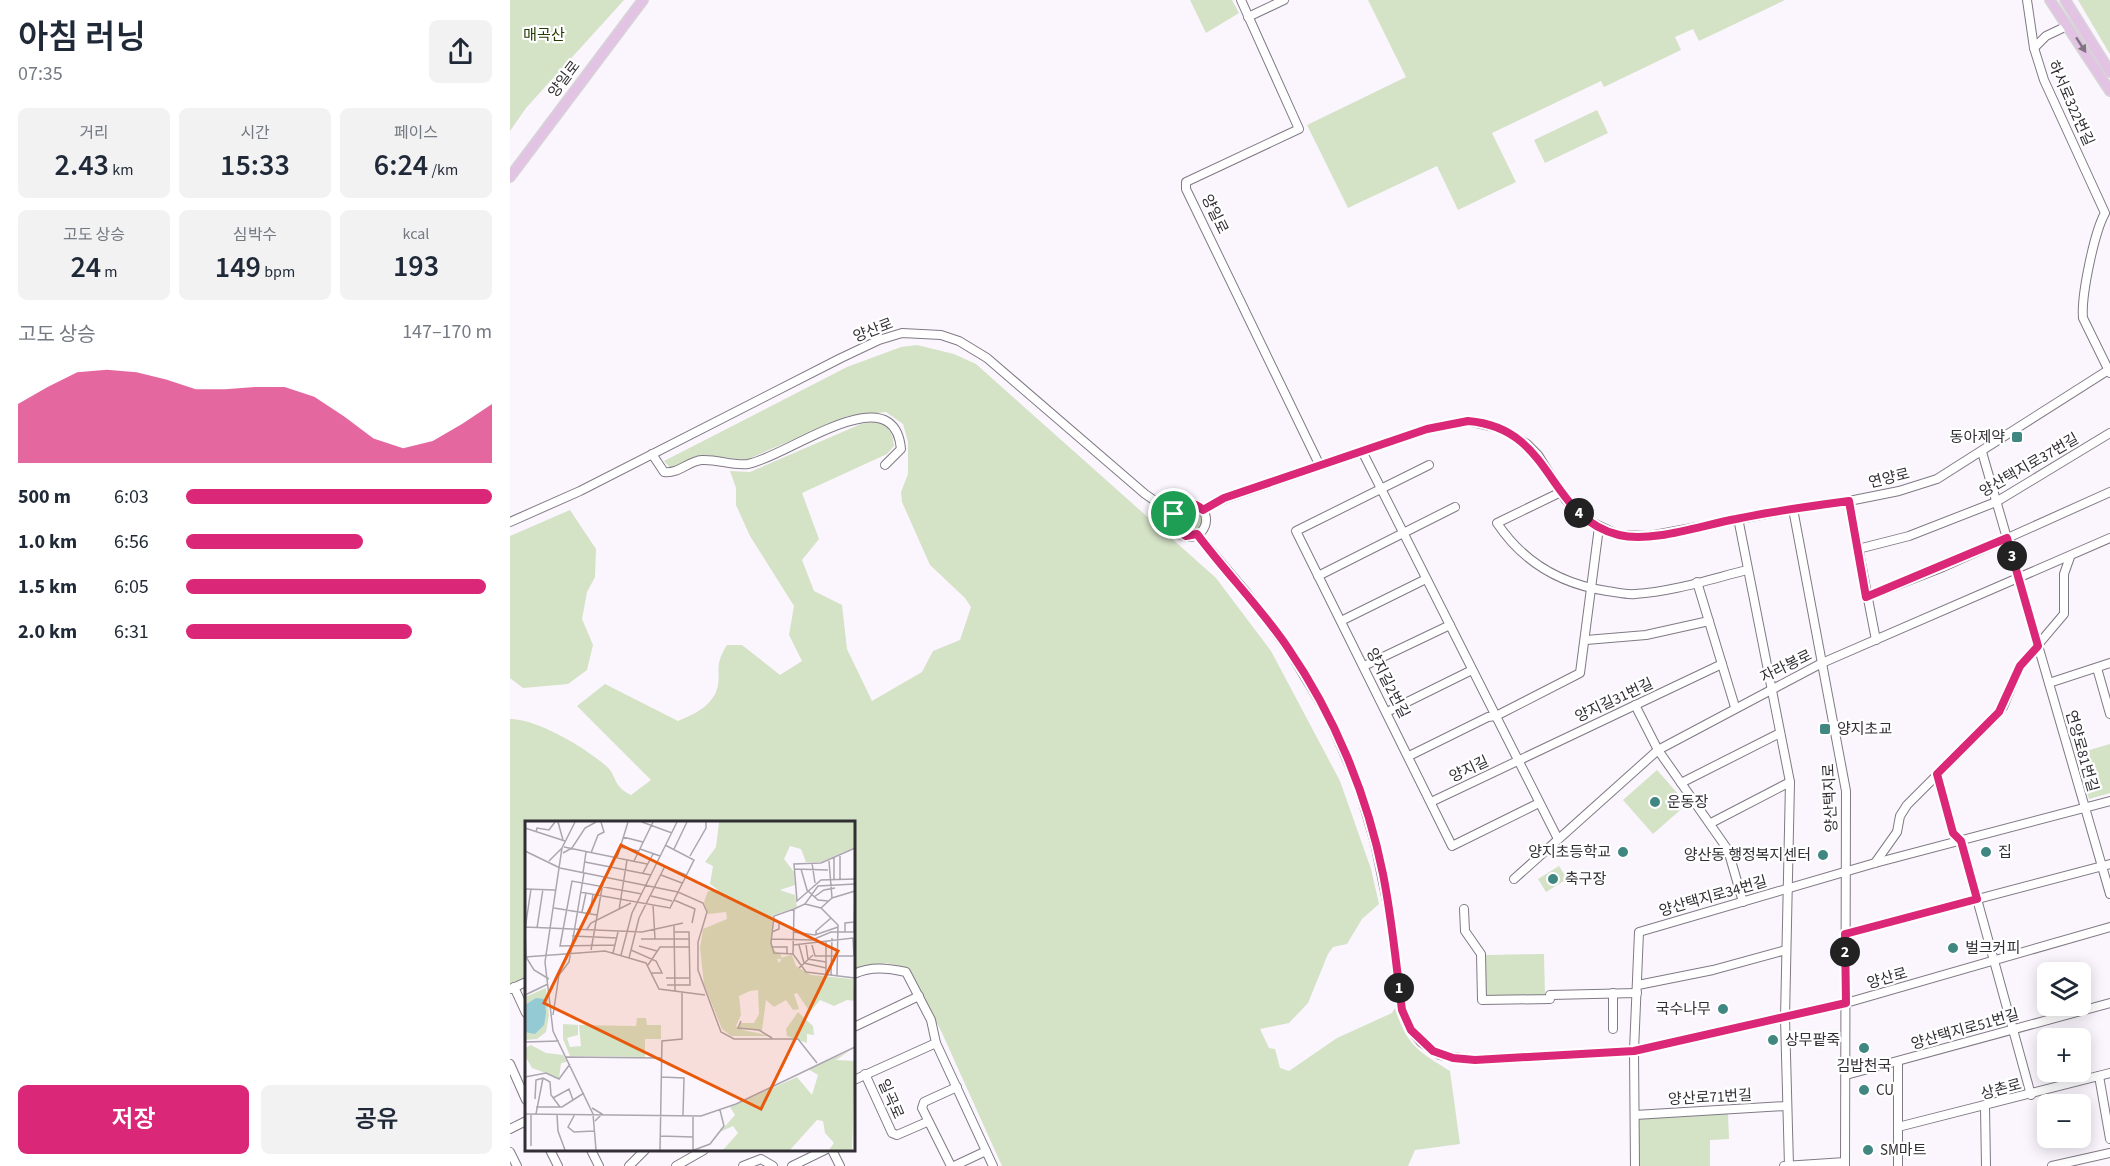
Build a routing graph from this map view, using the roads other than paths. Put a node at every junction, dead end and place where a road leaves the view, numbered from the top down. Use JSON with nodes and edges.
{"nodes":[{"id":1,"x":643,"y":0,"type":"edge"},
{"id":2,"x":1241,"y":0,"type":"edge"},
{"id":3,"x":1284,"y":0,"type":"edge"},
{"id":4,"x":2027,"y":0,"type":"edge"},
{"id":5,"x":2050,"y":0,"type":"edge"},
{"id":6,"x":2065,"y":0,"type":"edge"},
{"id":7,"x":1248,"y":17,"type":"junction"},
{"id":8,"x":2067,"y":26,"type":"junction"},
{"id":9,"x":2034,"y":48,"type":"junction"},
{"id":10,"x":2110,"y":72,"type":"edge"},
{"id":11,"x":2110,"y":91,"type":"edge"},
{"id":12,"x":510,"y":177,"type":"edge"},
{"id":13,"x":2110,"y":371,"type":"edge"},
{"id":14,"x":2110,"y":433,"type":"edge"},
{"id":15,"x":1982,"y":452,"type":"junction"},
{"id":16,"x":1363,"y":453,"type":"junction"},
{"id":17,"x":652,"y":454,"type":"junction"},
{"id":18,"x":885,"y":465,"type":"dead end"},
{"id":19,"x":1429,"y":465,"type":"dead end"},
{"id":20,"x":1320,"y":466,"type":"junction"},
{"id":21,"x":1382,"y":490,"type":"junction"},
{"id":22,"x":1561,"y":492,"type":"junction"},
{"id":23,"x":2110,"y":492,"type":"edge"},
{"id":24,"x":1849,"y":501,"type":"junction"},
{"id":25,"x":1996,"y":502,"type":"junction"},
{"id":26,"x":1455,"y":507,"type":"dead end"},
{"id":27,"x":1792,"y":509,"type":"junction"},
{"id":28,"x":1203,"y":510,"type":"junction"},
{"id":29,"x":1174,"y":514,"type":"junction"},
{"id":30,"x":1738,"y":518,"type":"junction"},
{"id":31,"x":510,"y":522,"type":"edge"},
{"id":32,"x":1599,"y":527,"type":"junction"},
{"id":33,"x":1403,"y":533,"type":"junction"},
{"id":34,"x":1197,"y":534,"type":"junction"},
{"id":35,"x":2007,"y":538,"type":"junction"},
{"id":36,"x":2110,"y":538,"type":"edge"},
{"id":37,"x":1858,"y":549,"type":"junction"},
{"id":38,"x":2070,"y":557,"type":"junction"},
{"id":39,"x":1747,"y":570,"type":"junction"},
{"id":40,"x":1318,"y":576,"type":"junction"},
{"id":41,"x":2019,"y":578,"type":"junction"},
{"id":42,"x":1426,"y":579,"type":"junction"},
{"id":43,"x":1697,"y":582,"type":"junction"},
{"id":44,"x":1591,"y":588,"type":"junction"},
{"id":45,"x":1866,"y":597,"type":"junction"},
{"id":46,"x":1341,"y":621,"type":"junction"},
{"id":47,"x":1709,"y":621,"type":"junction"},
{"id":48,"x":1449,"y":625,"type":"junction"},
{"id":49,"x":1586,"y":640,"type":"junction"},
{"id":50,"x":1876,"y":640,"type":"junction"},
{"id":51,"x":2038,"y":646,"type":"junction"},
{"id":52,"x":1822,"y":663,"type":"junction"},
{"id":53,"x":2110,"y":663,"type":"edge"},
{"id":54,"x":1722,"y":664,"type":"junction"},
{"id":55,"x":1364,"y":666,"type":"junction"},
{"id":56,"x":2097,"y":668,"type":"junction"},
{"id":57,"x":1472,"y":670,"type":"junction"},
{"id":58,"x":2049,"y":683,"type":"junction"},
{"id":59,"x":1772,"y":687,"type":"junction"},
{"id":60,"x":1635,"y":705,"type":"junction"},
{"id":61,"x":1735,"y":706,"type":"junction"},
{"id":62,"x":1387,"y":712,"type":"junction"},
{"id":63,"x":2110,"y":714,"type":"edge"},
{"id":64,"x":1496,"y":716,"type":"junction"},
{"id":65,"x":1780,"y":734,"type":"junction"},
{"id":66,"x":1658,"y":750,"type":"junction"},
{"id":67,"x":1409,"y":756,"type":"junction"},
{"id":68,"x":1518,"y":761,"type":"junction"},
{"id":69,"x":1937,"y":774,"type":"junction"},
{"id":70,"x":1790,"y":782,"type":"junction"},
{"id":71,"x":1681,"y":783,"type":"junction"},
{"id":72,"x":1431,"y":801,"type":"junction"},
{"id":73,"x":2110,"y":801,"type":"edge"},
{"id":74,"x":1539,"y":803,"type":"junction"},
{"id":75,"x":2085,"y":808,"type":"junction"},
{"id":76,"x":1712,"y":823,"type":"junction"},
{"id":77,"x":1558,"y":839,"type":"junction"},
{"id":78,"x":1961,"y":841,"type":"junction"},
{"id":79,"x":1875,"y":863,"type":"junction"},
{"id":80,"x":2106,"y":865,"type":"edge"},
{"id":81,"x":1846,"y":873,"type":"junction"},
{"id":82,"x":1514,"y":879,"type":"dead end"},
{"id":83,"x":1788,"y":889,"type":"junction"},
{"id":84,"x":2110,"y":894,"type":"edge"},
{"id":85,"x":1977,"y":899,"type":"junction"},
{"id":86,"x":1743,"y":902,"type":"junction"},
{"id":87,"x":1464,"y":909,"type":"dead end"},
{"id":88,"x":2110,"y":927,"type":"edge"},
{"id":89,"x":1845,"y":934,"type":"junction"},
{"id":90,"x":1786,"y":950,"type":"junction"},
{"id":91,"x":1995,"y":962,"type":"junction"},
{"id":92,"x":855,"y":974,"type":"edge"},
{"id":93,"x":512,"y":988,"type":"edge"},
{"id":94,"x":1638,"y":989,"type":"junction"},
{"id":95,"x":1613,"y":993,"type":"junction"},
{"id":96,"x":919,"y":996,"type":"junction"},
{"id":97,"x":1846,"y":1003,"type":"junction"},
{"id":98,"x":2110,"y":1003,"type":"edge"},
{"id":99,"x":525,"y":1011,"type":"edge"},
{"id":100,"x":1785,"y":1018,"type":"junction"},
{"id":101,"x":855,"y":1027,"type":"edge"},
{"id":102,"x":1613,"y":1029,"type":"dead end"},
{"id":103,"x":2013,"y":1029,"type":"junction"},
{"id":104,"x":936,"y":1043,"type":"junction"},
{"id":105,"x":1634,"y":1051,"type":"junction"},
{"id":106,"x":1898,"y":1062,"type":"junction"},
{"id":107,"x":510,"y":1064,"type":"edge"},
{"id":108,"x":2110,"y":1073,"type":"edge"},
{"id":109,"x":865,"y":1074,"type":"junction"},
{"id":110,"x":1846,"y":1075,"type":"junction"},
{"id":111,"x":2099,"y":1076,"type":"junction"},
{"id":112,"x":855,"y":1079,"type":"edge"},
{"id":113,"x":957,"y":1087,"type":"junction"},
{"id":114,"x":2031,"y":1095,"type":"junction"},
{"id":115,"x":525,"y":1098,"type":"edge"},
{"id":116,"x":1786,"y":1106,"type":"junction"},
{"id":117,"x":1985,"y":1107,"type":"junction"},
{"id":118,"x":1635,"y":1115,"type":"junction"},
{"id":119,"x":525,"y":1122,"type":"edge"},
{"id":120,"x":927,"y":1122,"type":"junction"},
{"id":121,"x":1898,"y":1127,"type":"junction"},
{"id":122,"x":510,"y":1129,"type":"edge"},
{"id":123,"x":2110,"y":1138,"type":"edge"},
{"id":124,"x":551,"y":1151,"type":"edge"},
{"id":125,"x":591,"y":1151,"type":"edge"},
{"id":126,"x":698,"y":1151,"type":"edge"},
{"id":127,"x":821,"y":1151,"type":"edge"},
{"id":128,"x":833,"y":1151,"type":"edge"},
{"id":129,"x":986,"y":1151,"type":"junction"},
{"id":130,"x":510,"y":1152,"type":"edge"},
{"id":131,"x":636,"y":1153,"type":"edge"},
{"id":132,"x":2110,"y":1153,"type":"edge"},
{"id":133,"x":1845,"y":1164,"type":"edge"},
{"id":134,"x":517,"y":1166,"type":"edge"},
{"id":135,"x":558,"y":1166,"type":"edge"},
{"id":136,"x":598,"y":1166,"type":"edge"},
{"id":137,"x":629,"y":1166,"type":"edge"},
{"id":138,"x":676,"y":1166,"type":"edge"},
{"id":139,"x":743,"y":1166,"type":"edge"},
{"id":140,"x":772,"y":1166,"type":"edge"},
{"id":141,"x":792,"y":1166,"type":"edge"},
{"id":142,"x":840,"y":1166,"type":"edge"},
{"id":143,"x":952,"y":1166,"type":"edge"},
{"id":144,"x":993,"y":1166,"type":"edge"},
{"id":145,"x":1635,"y":1166,"type":"edge"},
{"id":146,"x":1784,"y":1166,"type":"edge"},
{"id":147,"x":1790,"y":1166,"type":"edge"},
{"id":148,"x":1898,"y":1166,"type":"edge"},
{"id":149,"x":1986,"y":1166,"type":"edge"},
{"id":150,"x":2052,"y":1166,"type":"edge"}],
"edges":[{"from":1,"to":12,"type":"main road","name":"양일로"},
{"from":2,"to":7,"type":"street","name":"양일로"},
{"from":3,"to":7,"type":"street"},
{"from":4,"to":9,"type":"street","name":"하서로322번길"},
{"from":5,"to":8,"type":"main road"},
{"from":6,"to":10,"type":"main road"},
{"from":7,"to":20,"type":"street","name":"양일로"},
{"from":8,"to":9,"type":"street","name":"하서로322번길"},
{"from":8,"to":11,"type":"main road","one_way":true},
{"from":9,"to":13,"type":"street","name":"하서로322번길"},
{"from":13,"to":15,"type":"street","name":"연양로"},
{"from":14,"to":25,"type":"street","name":"양산택지로37번길"},
{"from":15,"to":24,"type":"street","name":"연양로"},
{"from":15,"to":25,"type":"street","name":"연양로81번길"},
{"from":16,"to":20,"type":"street","name":"연양로"},
{"from":16,"to":21,"type":"street"},
{"from":16,"to":22,"type":"street","name":"연양로"},
{"from":17,"to":18,"type":"street"},
{"from":17,"to":29,"type":"street","name":"양산로"},
{"from":17,"to":31,"type":"street","name":"양산로"},
{"from":19,"to":21,"type":"street"},
{"from":20,"to":28,"type":"street","name":"연양로"},
{"from":21,"to":33,"type":"street"},
{"from":21,"to":40,"type":"street","name":"양지길2번길"},
{"from":22,"to":32,"type":"street","name":"연양로"},
{"from":22,"to":44,"type":"street"},
{"from":23,"to":35,"type":"street"},
{"from":24,"to":27,"type":"street","name":"연양로"},
{"from":24,"to":37,"type":"street"},
{"from":25,"to":35,"type":"street","name":"연양로81번길"},
{"from":25,"to":37,"type":"street","name":"양산택지로37번길"},
{"from":26,"to":33,"type":"street"},
{"from":27,"to":30,"type":"street","name":"연양로"},
{"from":27,"to":52,"type":"street","name":"양산택지로"},
{"from":28,"to":29,"type":"street"},
{"from":28,"to":34,"type":"street"},
{"from":29,"to":34,"type":"street"},
{"from":30,"to":32,"type":"street","name":"연양로"},
{"from":30,"to":39,"type":"street"},
{"from":32,"to":44,"type":"street"},
{"from":33,"to":40,"type":"street"},
{"from":33,"to":42,"type":"street"},
{"from":34,"to":105,"type":"street","name":"양산로"},
{"from":35,"to":41,"type":"street","name":"연양로81번길"},
{"from":35,"to":45,"type":"street"},
{"from":36,"to":38,"type":"street","name":"자라봉로"},
{"from":37,"to":45,"type":"street"},
{"from":38,"to":41,"type":"street","name":"자라봉로"},
{"from":38,"to":51,"type":"street"},
{"from":39,"to":43,"type":"street"},
{"from":39,"to":59,"type":"street"},
{"from":40,"to":46,"type":"street","name":"양지길2번길"},
{"from":41,"to":50,"type":"street","name":"자라봉로"},
{"from":41,"to":51,"type":"street","name":"연양로81번길"},
{"from":42,"to":46,"type":"street"},
{"from":42,"to":48,"type":"street"},
{"from":43,"to":44,"type":"street"},
{"from":43,"to":47,"type":"street"},
{"from":44,"to":49,"type":"street"},
{"from":45,"to":50,"type":"street"},
{"from":46,"to":55,"type":"street","name":"양지길2번길"},
{"from":47,"to":49,"type":"street"},
{"from":47,"to":54,"type":"street"},
{"from":48,"to":55,"type":"street"},
{"from":48,"to":57,"type":"street"},
{"from":49,"to":64,"type":"street"},
{"from":50,"to":52,"type":"street","name":"자라봉로"},
{"from":51,"to":58,"type":"street","name":"연양로81번길"},
{"from":51,"to":69,"type":"street"},
{"from":52,"to":59,"type":"street","name":"자라봉로"},
{"from":52,"to":81,"type":"street","name":"양산택지로"},
{"from":53,"to":56,"type":"street"},
{"from":54,"to":60,"type":"street","name":"양지길31번길"},
{"from":54,"to":61,"type":"street"},
{"from":55,"to":62,"type":"street","name":"양지길2번길"},
{"from":56,"to":58,"type":"street"},
{"from":56,"to":63,"type":"street"},
{"from":57,"to":62,"type":"street"},
{"from":57,"to":64,"type":"street"},
{"from":58,"to":75,"type":"street","name":"연양로81번길"},
{"from":59,"to":61,"type":"street","name":"자라봉로"},
{"from":59,"to":65,"type":"street"},
{"from":60,"to":66,"type":"street"},
{"from":60,"to":68,"type":"street","name":"양지길31번길"},
{"from":61,"to":66,"type":"street","name":"자라봉로"},
{"from":62,"to":67,"type":"street","name":"양지길2번길"},
{"from":64,"to":67,"type":"street"},
{"from":64,"to":68,"type":"street"},
{"from":65,"to":70,"type":"street"},
{"from":65,"to":71,"type":"street"},
{"from":66,"to":71,"type":"street"},
{"from":66,"to":77,"type":"street","name":"자라봉로"},
{"from":67,"to":72,"type":"street","name":"양지길2번길"},
{"from":68,"to":72,"type":"street","name":"양지길"},
{"from":68,"to":74,"type":"street"},
{"from":69,"to":78,"type":"street"},
{"from":69,"to":79,"type":"street"},
{"from":70,"to":76,"type":"street"},
{"from":70,"to":83,"type":"street"},
{"from":71,"to":76,"type":"street"},
{"from":72,"to":74,"type":"street","name":"양지길2번길"},
{"from":73,"to":75,"type":"street","name":"양산택지로34번길"},
{"from":74,"to":77,"type":"street"},
{"from":75,"to":78,"type":"street","name":"양산택지로34번길"},
{"from":75,"to":80,"type":"street","name":"연양로81번길"},
{"from":76,"to":86,"type":"street"},
{"from":77,"to":82,"type":"street","name":"자라봉로"},
{"from":78,"to":79,"type":"street","name":"양산택지로34번길"},
{"from":78,"to":85,"type":"street"},
{"from":79,"to":81,"type":"street","name":"양산택지로34번길"},
{"from":80,"to":84,"type":"street","name":"연양로81번길"},
{"from":80,"to":85,"type":"street"},
{"from":81,"to":83,"type":"street","name":"양산택지로34번길"},
{"from":81,"to":89,"type":"street","name":"양산택지로"},
{"from":83,"to":86,"type":"street","name":"양산택지로34번길"},
{"from":83,"to":90,"type":"street"},
{"from":85,"to":89,"type":"street"},
{"from":85,"to":91,"type":"street"},
{"from":86,"to":94,"type":"street","name":"양산택지로34번길"},
{"from":87,"to":95,"type":"street"},
{"from":88,"to":91,"type":"street","name":"양산로"},
{"from":89,"to":97,"type":"street","name":"양산택지로"},
{"from":90,"to":94,"type":"street"},
{"from":90,"to":100,"type":"street"},
{"from":91,"to":97,"type":"street","name":"양산로"},
{"from":91,"to":103,"type":"street"},
{"from":92,"to":96,"type":"street"},
{"from":93,"to":99,"type":"street"},
{"from":94,"to":95,"type":"street"},
{"from":94,"to":105,"type":"street","name":"양산택지로34번길"},
{"from":95,"to":102,"type":"street"},
{"from":96,"to":101,"type":"street"},
{"from":96,"to":104,"type":"street"},
{"from":97,"to":100,"type":"street","name":"양산로"},
{"from":97,"to":110,"type":"street","name":"양산택지로"},
{"from":98,"to":103,"type":"street","name":"양산택지로51번길"},
{"from":100,"to":105,"type":"street","name":"양산로"},
{"from":100,"to":116,"type":"street"},
{"from":103,"to":106,"type":"street","name":"양산택지로51번길"},
{"from":103,"to":114,"type":"street"},
{"from":104,"to":109,"type":"street","name":"일곡로"},
{"from":104,"to":113,"type":"street"},
{"from":105,"to":118,"type":"street"},
{"from":106,"to":110,"type":"street","name":"양산택지로51번길"},
{"from":106,"to":121,"type":"street","name":"양산택지로51번길"},
{"from":107,"to":115,"type":"street"},
{"from":108,"to":111,"type":"street","name":"상촌로"},
{"from":109,"to":112,"type":"street","name":"일곡로"},
{"from":109,"to":120,"type":"street","name":"일곡로"},
{"from":110,"to":133,"type":"street","name":"양산택지로"},
{"from":111,"to":114,"type":"street","name":"상촌로"},
{"from":111,"to":123,"type":"street"},
{"from":113,"to":120,"type":"street"},
{"from":113,"to":129,"type":"street"},
{"from":114,"to":117,"type":"street","name":"상촌로"},
{"from":116,"to":118,"type":"street","name":"양산로71번길"},
{"from":116,"to":147,"type":"street"},
{"from":117,"to":121,"type":"street","name":"상촌로"},
{"from":117,"to":149,"type":"street"},
{"from":118,"to":145,"type":"street"},
{"from":119,"to":122,"type":"street"},
{"from":120,"to":143,"type":"street"},
{"from":121,"to":148,"type":"street","name":"양산택지로51번길"},
{"from":124,"to":135,"type":"street"},
{"from":125,"to":136,"type":"street"},
{"from":126,"to":138,"type":"street"},
{"from":127,"to":141,"type":"street"},
{"from":128,"to":142,"type":"street"},
{"from":129,"to":143,"type":"street"},
{"from":129,"to":144,"type":"street"},
{"from":130,"to":134,"type":"street"},
{"from":131,"to":137,"type":"street"},
{"from":132,"to":150,"type":"street"},
{"from":133,"to":147,"type":"street","name":"양산택지로"},
{"from":139,"to":140,"type":"street"},
{"from":146,"to":147,"type":"street","name":"양산택지로"}]}
